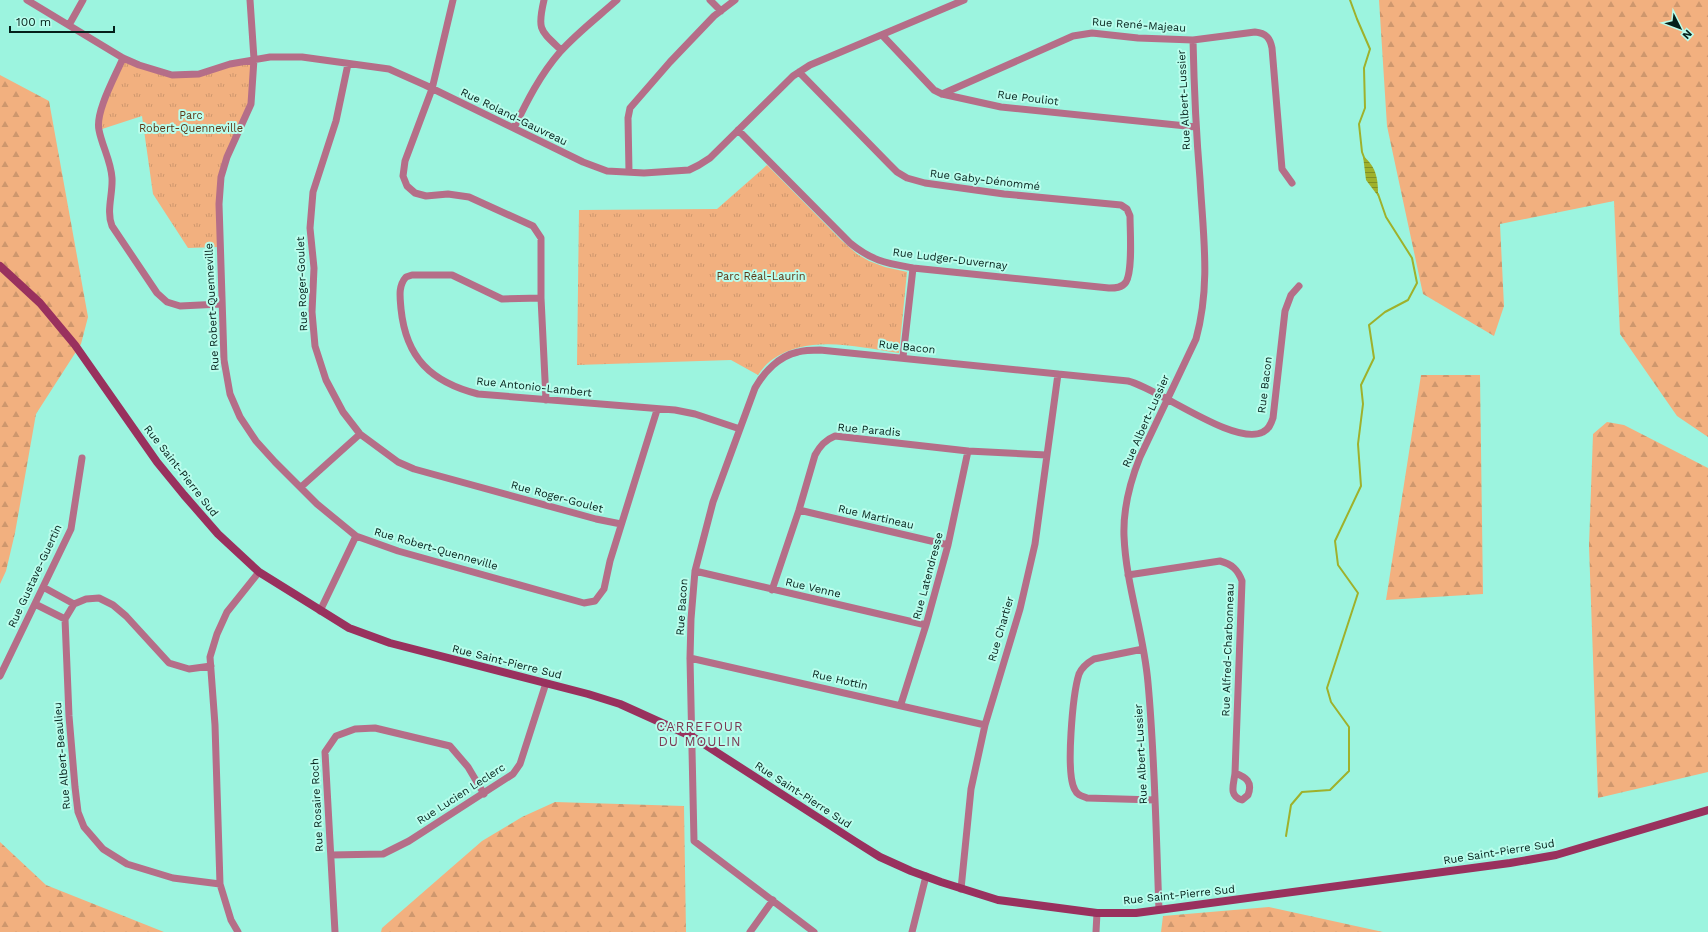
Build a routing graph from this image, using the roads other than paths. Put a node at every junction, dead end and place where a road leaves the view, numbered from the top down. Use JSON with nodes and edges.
{"nodes":[{"id":1,"x":27,"y":0,"type":"edge"},
{"id":2,"x":83,"y":0,"type":"edge"},
{"id":3,"x":250,"y":0,"type":"edge"},
{"id":4,"x":453,"y":0,"type":"edge"},
{"id":5,"x":544,"y":0,"type":"edge"},
{"id":6,"x":617,"y":0,"type":"edge"},
{"id":7,"x":710,"y":0,"type":"edge"},
{"id":8,"x":735,"y":0,"type":"edge"},
{"id":9,"x":944,"y":0,"type":"edge"},
{"id":10,"x":964,"y":0,"type":"edge"},
{"id":11,"x":947,"y":7,"type":"junction"},
{"id":12,"x":721,"y":11,"type":"junction"},
{"id":13,"x":68,"y":25,"type":"junction"},
{"id":14,"x":882,"y":35,"type":"junction"},
{"id":15,"x":1192,"y":40,"type":"junction"},
{"id":16,"x":561,"y":50,"type":"junction"},
{"id":17,"x":123,"y":58,"type":"junction"},
{"id":18,"x":254,"y":59,"type":"junction"},
{"id":19,"x":348,"y":64,"type":"junction"},
{"id":20,"x":799,"y":72,"type":"junction"},
{"id":21,"x":432,"y":89,"type":"junction"},
{"id":22,"x":942,"y":94,"type":"junction"},
{"id":23,"x":1196,"y":127,"type":"junction"},
{"id":24,"x":514,"y":128,"type":"junction"},
{"id":25,"x":738,"y":130,"type":"junction"},
{"id":26,"x":629,"y":172,"type":"junction"},
{"id":27,"x":1292,"y":183,"type":"dead end"},
{"id":28,"x":0,"y":266,"type":"edge"},
{"id":29,"x":913,"y":268,"type":"junction"},
{"id":30,"x":1299,"y":286,"type":"dead end"},
{"id":31,"x":1117,"y":288,"type":"joint"},
{"id":32,"x":542,"y":298,"type":"junction"},
{"id":33,"x":221,"y":304,"type":"junction"},
{"id":34,"x":903,"y":357,"type":"junction"},
{"id":35,"x":1058,"y":374,"type":"junction"},
{"id":36,"x":546,"y":400,"type":"junction"},
{"id":37,"x":1167,"y":400,"type":"junction"},
{"id":38,"x":657,"y":410,"type":"junction"},
{"id":39,"x":740,"y":429,"type":"junction"},
{"id":40,"x":360,"y":434,"type":"junction"},
{"id":41,"x":968,"y":451,"type":"junction"},
{"id":42,"x":1046,"y":455,"type":"junction"},
{"id":43,"x":82,"y":458,"type":"dead end"},
{"id":44,"x":301,"y":487,"type":"junction"},
{"id":45,"x":799,"y":510,"type":"junction"},
{"id":46,"x":621,"y":524,"type":"junction"},
{"id":47,"x":356,"y":536,"type":"junction"},
{"id":48,"x":948,"y":545,"type":"junction"},
{"id":49,"x":695,"y":571,"type":"junction"},
{"id":50,"x":259,"y":572,"type":"junction"},
{"id":51,"x":1128,"y":575,"type":"junction"},
{"id":52,"x":43,"y":587,"type":"junction"},
{"id":53,"x":772,"y":590,"type":"junction"},
{"id":54,"x":35,"y":604,"type":"junction"},
{"id":55,"x":74,"y":604,"type":"junction"},
{"id":56,"x":320,"y":611,"type":"junction"},
{"id":57,"x":65,"y":619,"type":"junction"},
{"id":58,"x":926,"y":625,"type":"junction"},
{"id":59,"x":1143,"y":649,"type":"junction"},
{"id":60,"x":690,"y":658,"type":"junction"},
{"id":61,"x":210,"y":666,"type":"junction"},
{"id":62,"x":0,"y":676,"type":"edge"},
{"id":63,"x":546,"y":683,"type":"junction"},
{"id":64,"x":901,"y":704,"type":"junction"},
{"id":65,"x":985,"y":725,"type":"junction"},
{"id":66,"x":693,"y":737,"type":"junction"},
{"id":67,"x":1235,"y":773,"type":"dead end"},
{"id":68,"x":484,"y":794,"type":"junction"},
{"id":69,"x":1155,"y":800,"type":"junction"},
{"id":70,"x":1708,"y":810,"type":"edge"},
{"id":71,"x":331,"y":855,"type":"junction"},
{"id":72,"x":926,"y":876,"type":"junction"},
{"id":73,"x":220,"y":884,"type":"junction"},
{"id":74,"x":960,"y":889,"type":"junction"},
{"id":75,"x":773,"y":900,"type":"junction"},
{"id":76,"x":1159,"y":910,"type":"junction"},
{"id":77,"x":1097,"y":913,"type":"junction"},
{"id":78,"x":238,"y":932,"type":"edge"},
{"id":79,"x":335,"y":932,"type":"edge"},
{"id":80,"x":750,"y":932,"type":"edge"},
{"id":81,"x":814,"y":932,"type":"edge"},
{"id":82,"x":912,"y":932,"type":"edge"},
{"id":83,"x":1096,"y":932,"type":"edge"}],
"edges":[{"from":1,"to":13,"type":"street","name":"Rue Roland-Gauvreau"},
{"from":2,"to":13,"type":"street"},
{"from":3,"to":18,"type":"street","name":"Rue Robert-Quenneville"},
{"from":4,"to":21,"type":"street"},
{"from":5,"to":16,"type":"street"},
{"from":6,"to":16,"type":"street"},
{"from":7,"to":12,"type":"street"},
{"from":8,"to":12,"type":"street"},
{"from":9,"to":11,"type":"street"},
{"from":10,"to":11,"type":"street","name":"Rue Roland-Gauvreau"},
{"from":11,"to":14,"type":"street","name":"Rue Roland-Gauvreau"},
{"from":12,"to":26,"type":"street"},
{"from":13,"to":17,"type":"street","name":"Rue Roland-Gauvreau"},
{"from":14,"to":20,"type":"street","name":"Rue Roland-Gauvreau"},
{"from":14,"to":22,"type":"street","name":"Rue Pouliot"},
{"from":15,"to":22,"type":"street","name":"Rue René-Majeau"},
{"from":15,"to":23,"type":"street","name":"Rue Albert-Lussier"},
{"from":15,"to":27,"type":"street","name":"Rue René-Majeau"},
{"from":16,"to":24,"type":"street"},
{"from":17,"to":18,"type":"street","name":"Rue Roland-Gauvreau"},
{"from":17,"to":33,"type":"street"},
{"from":18,"to":19,"type":"street","name":"Rue Roland-Gauvreau"},
{"from":18,"to":33,"type":"street","name":"Rue Robert-Quenneville"},
{"from":19,"to":21,"type":"street","name":"Rue Roland-Gauvreau"},
{"from":19,"to":40,"type":"street","name":"Rue Roger-Goulet"},
{"from":20,"to":25,"type":"street","name":"Rue Roland-Gauvreau"},
{"from":20,"to":31,"type":"street","name":"Rue Gaby-Dénommé"},
{"from":21,"to":24,"type":"street","name":"Rue Roland-Gauvreau"},
{"from":21,"to":32,"type":"street"},
{"from":22,"to":23,"type":"street","name":"Rue Pouliot"},
{"from":23,"to":37,"type":"street","name":"Rue Albert-Lussier"},
{"from":24,"to":26,"type":"street","name":"Rue Roland-Gauvreau"},
{"from":25,"to":26,"type":"street","name":"Rue Roland-Gauvreau"},
{"from":25,"to":29,"type":"street","name":"Rue Ludger-Duvernay"},
{"from":28,"to":50,"type":"street","name":"Rue Saint-Pierre Sud"},
{"from":29,"to":31,"type":"street","name":"Rue Ludger-Duvernay"},
{"from":29,"to":34,"type":"street"},
{"from":30,"to":37,"type":"street","name":"Rue Bacon"},
{"from":32,"to":36,"type":"street"},
{"from":32,"to":36,"type":"street","name":"Rue Antonio-Lambert"},
{"from":33,"to":44,"type":"street","name":"Rue Robert-Quenneville"},
{"from":34,"to":35,"type":"street","name":"Rue Bacon"},
{"from":34,"to":39,"type":"street","name":"Rue Bacon"},
{"from":35,"to":37,"type":"street","name":"Rue Bacon"},
{"from":35,"to":42,"type":"street","name":"Rue Chartier"},
{"from":36,"to":38,"type":"street","name":"Rue Antonio-Lambert"},
{"from":37,"to":51,"type":"street","name":"Rue Albert-Lussier"},
{"from":38,"to":39,"type":"street","name":"Rue Antonio-Lambert"},
{"from":38,"to":46,"type":"street"},
{"from":39,"to":49,"type":"street","name":"Rue Bacon"},
{"from":40,"to":44,"type":"street"},
{"from":40,"to":46,"type":"street","name":"Rue Roger-Goulet"},
{"from":41,"to":42,"type":"street","name":"Rue Paradis"},
{"from":41,"to":45,"type":"street","name":"Rue Paradis"},
{"from":41,"to":48,"type":"street","name":"Rue Latendresse"},
{"from":42,"to":65,"type":"street","name":"Rue Chartier"},
{"from":43,"to":52,"type":"street","name":"Rue Gustave-Guertin"},
{"from":44,"to":47,"type":"street","name":"Rue Robert-Quenneville"},
{"from":45,"to":48,"type":"street","name":"Rue Martineau"},
{"from":45,"to":53,"type":"street","name":"Rue Paradis"},
{"from":46,"to":47,"type":"street","name":"Rue Robert-Quenneville"},
{"from":47,"to":56,"type":"street"},
{"from":48,"to":58,"type":"street","name":"Rue Latendresse"},
{"from":49,"to":53,"type":"street","name":"Rue Venne"},
{"from":49,"to":60,"type":"street","name":"Rue Bacon"},
{"from":50,"to":56,"type":"street","name":"Rue Saint-Pierre Sud"},
{"from":50,"to":61,"type":"street"},
{"from":51,"to":59,"type":"street","name":"Rue Albert-Lussier"},
{"from":51,"to":67,"type":"street","name":"Rue Alfred-Charbonneau"},
{"from":52,"to":54,"type":"street","name":"Rue Gustave-Guertin"},
{"from":52,"to":55,"type":"street"},
{"from":53,"to":58,"type":"street","name":"Rue Venne"},
{"from":54,"to":57,"type":"street"},
{"from":54,"to":62,"type":"street","name":"Rue Gustave-Guertin"},
{"from":55,"to":57,"type":"street"},
{"from":55,"to":61,"type":"street"},
{"from":56,"to":63,"type":"street","name":"Rue Saint-Pierre Sud"},
{"from":57,"to":73,"type":"street","name":"Rue Albert-Beaulieu"},
{"from":58,"to":64,"type":"street","name":"Rue Latendresse"},
{"from":59,"to":69,"type":"street","name":"Rue Albert-Lussier"},
{"from":59,"to":69,"type":"street"},
{"from":60,"to":64,"type":"street","name":"Rue Hottin"},
{"from":60,"to":66,"type":"street","name":"Rue Bacon"},
{"from":61,"to":73,"type":"street"},
{"from":63,"to":66,"type":"street","name":"Rue Saint-Pierre Sud"},
{"from":63,"to":68,"type":"street","name":"Rue Lucien Leclerc"},
{"from":64,"to":65,"type":"street","name":"Rue Hottin"},
{"from":65,"to":74,"type":"street","name":"Rue Chartier"},
{"from":66,"to":72,"type":"street","name":"Rue Saint-Pierre Sud"},
{"from":66,"to":75,"type":"street","name":"Rue Bacon"},
{"from":68,"to":71,"type":"street","name":"Rue Lucien Leclerc"},
{"from":68,"to":71,"type":"street","name":"Rue Rosaire Roch"},
{"from":69,"to":76,"type":"street","name":"Rue Albert-Lussier"},
{"from":70,"to":76,"type":"street","name":"Rue Saint-Pierre Sud"},
{"from":71,"to":79,"type":"street","name":"Rue Rosaire Roch"},
{"from":72,"to":74,"type":"street","name":"Rue Saint-Pierre Sud"},
{"from":72,"to":82,"type":"street"},
{"from":73,"to":78,"type":"street"},
{"from":74,"to":77,"type":"street","name":"Rue Saint-Pierre Sud"},
{"from":75,"to":80,"type":"street"},
{"from":75,"to":81,"type":"street"},
{"from":76,"to":77,"type":"street","name":"Rue Saint-Pierre Sud"},
{"from":77,"to":83,"type":"street"}]}
